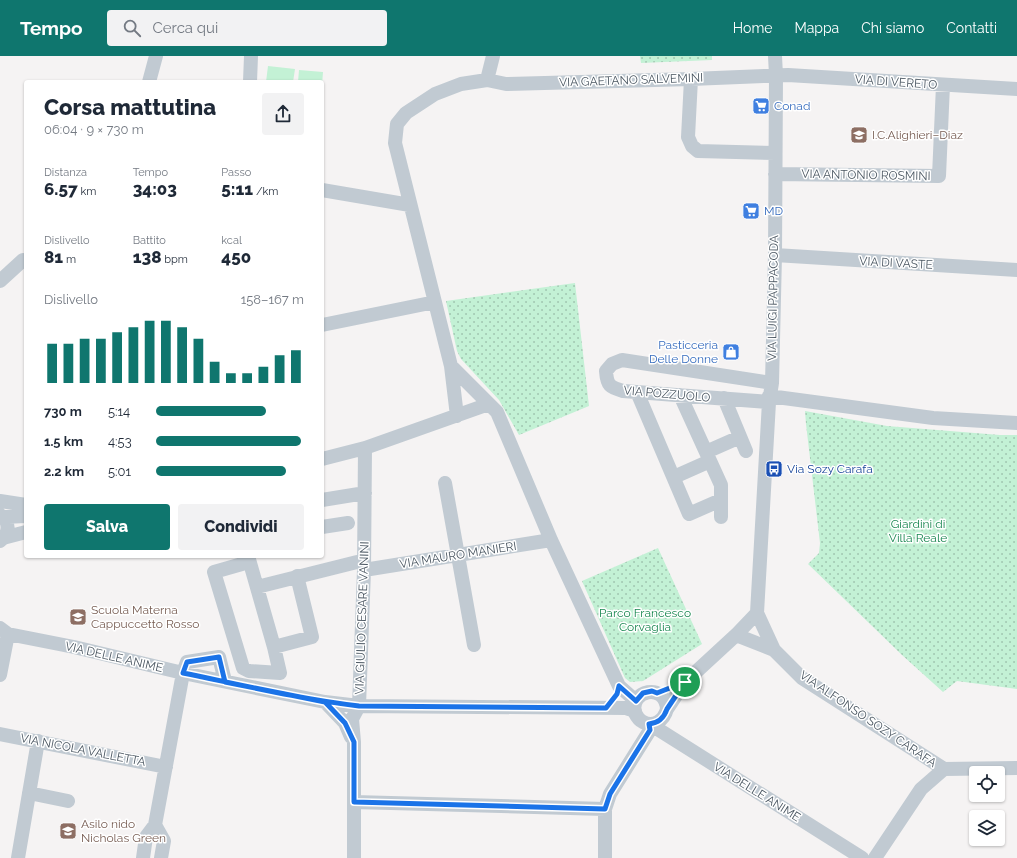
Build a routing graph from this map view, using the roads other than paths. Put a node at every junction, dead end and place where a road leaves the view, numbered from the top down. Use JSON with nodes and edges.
{"nodes":[{"id":1,"x":156,"y":56,"type":"edge"},
{"id":2,"x":250,"y":56,"type":"edge"},
{"id":3,"x":493,"y":56,"type":"edge"},
{"id":4,"x":775,"y":56,"type":"edge"},
{"id":5,"x":776,"y":75,"type":"junction"},
{"id":6,"x":691,"y":79,"type":"junction"},
{"id":7,"x":150,"y":80,"type":"edge"},
{"id":8,"x":250,"y":80,"type":"edge"},
{"id":9,"x":487,"y":80,"type":"junction"},
{"id":10,"x":942,"y":85,"type":"junction"},
{"id":11,"x":1017,"y":89,"type":"edge"},
{"id":12,"x":775,"y":152,"type":"junction"},
{"id":13,"x":774,"y":174,"type":"junction"},
{"id":14,"x":324,"y":190,"type":"edge"},
{"id":15,"x":410,"y":204,"type":"junction"},
{"id":16,"x":774,"y":255,"type":"junction"},
{"id":17,"x":23,"y":260,"type":"dead end"},
{"id":18,"x":1017,"y":270,"type":"edge"},
{"id":19,"x":0,"y":280,"type":"edge"},
{"id":20,"x":435,"y":302,"type":"junction"},
{"id":21,"x":324,"y":325,"type":"edge"},
{"id":22,"x":451,"y":366,"type":"junction"},
{"id":23,"x":637,"y":392,"type":"junction"},
{"id":24,"x":770,"y":394,"type":"junction"},
{"id":25,"x":680,"y":395,"type":"junction"},
{"id":26,"x":724,"y":398,"type":"junction"},
{"id":27,"x":489,"y":404,"type":"junction"},
{"id":28,"x":457,"y":416,"type":"junction"},
{"id":29,"x":1017,"y":423,"type":"edge"},
{"id":30,"x":740,"y":437,"type":"junction"},
{"id":31,"x":365,"y":448,"type":"junction"},
{"id":32,"x":746,"y":451,"type":"dead end"},
{"id":33,"x":708,"y":457,"type":"junction"},
{"id":34,"x":324,"y":458,"type":"edge"},
{"id":35,"x":674,"y":477,"type":"junction"},
{"id":36,"x":445,"y":483,"type":"dead end"},
{"id":37,"x":365,"y":493,"type":"junction"},
{"id":38,"x":324,"y":500,"type":"edge"},
{"id":39,"x":721,"y":500,"type":"junction"},
{"id":40,"x":0,"y":501,"type":"edge"},
{"id":41,"x":24,"y":505,"type":"edge"},
{"id":42,"x":1,"y":516,"type":"edge"},
{"id":43,"x":24,"y":516,"type":"edge"},
{"id":44,"x":721,"y":517,"type":"dead end"},
{"id":45,"x":348,"y":523,"type":"dead end"},
{"id":46,"x":324,"y":527,"type":"edge"},
{"id":47,"x":24,"y":533,"type":"edge"},
{"id":48,"x":2,"y":540,"type":"edge"},
{"id":49,"x":551,"y":540,"type":"junction"},
{"id":50,"x":458,"y":555,"type":"junction"},
{"id":51,"x":249,"y":559,"type":"edge"},
{"id":52,"x":364,"y":566,"type":"junction"},
{"id":53,"x":297,"y":576,"type":"junction"},
{"id":54,"x":257,"y":587,"type":"junction"},
{"id":55,"x":757,"y":613,"type":"junction"},
{"id":56,"x":4,"y":631,"type":"edge"},
{"id":57,"x":736,"y":635,"type":"junction"},
{"id":58,"x":474,"y":645,"type":"dead end"},
{"id":59,"x":274,"y":647,"type":"junction"},
{"id":60,"x":774,"y":650,"type":"junction"},
{"id":61,"x":183,"y":673,"type":"junction"},
{"id":62,"x":0,"y":675,"type":"edge"},
{"id":63,"x":225,"y":682,"type":"junction"},
{"id":64,"x":685,"y":682,"type":"junction"},
{"id":65,"x":619,"y":686,"type":"junction"},
{"id":66,"x":657,"y":693,"type":"junction"},
{"id":67,"x":325,"y":702,"type":"junction"},
{"id":68,"x":359,"y":706,"type":"junction"},
{"id":69,"x":635,"y":706,"type":"junction"},
{"id":70,"x":606,"y":708,"type":"junction"},
{"id":71,"x":667,"y":709,"type":"junction"},
{"id":72,"x":652,"y":724,"type":"junction"},
{"id":73,"x":0,"y":734,"type":"edge"},
{"id":74,"x":38,"y":741,"type":"junction"},
{"id":75,"x":354,"y":742,"type":"junction"},
{"id":76,"x":166,"y":767,"type":"junction"},
{"id":77,"x":1017,"y":768,"type":"edge"},
{"id":78,"x":944,"y":769,"type":"junction"},
{"id":79,"x":29,"y":793,"type":"junction"},
{"id":80,"x":68,"y":801,"type":"dead end"},
{"id":81,"x":354,"y":802,"type":"junction"},
{"id":82,"x":605,"y":809,"type":"junction"},
{"id":83,"x":155,"y":825,"type":"junction"},
{"id":84,"x":18,"y":858,"type":"edge"},
{"id":85,"x":143,"y":858,"type":"edge"},
{"id":86,"x":161,"y":858,"type":"edge"},
{"id":87,"x":354,"y":858,"type":"edge"},
{"id":88,"x":605,"y":858,"type":"edge"},
{"id":89,"x":862,"y":858,"type":"edge"},
{"id":90,"x":875,"y":858,"type":"edge"}],
"edges":[{"from":1,"to":7,"type":"street"},
{"from":2,"to":8,"type":"street"},
{"from":3,"to":9,"type":"street"},
{"from":4,"to":5,"type":"street","name":"VIA LUIGI PAPPACODA"},
{"from":5,"to":6,"type":"street","name":"VIA GAETANO SALVEMINI"},
{"from":5,"to":10,"type":"street","name":"VIA DI VERETO"},
{"from":5,"to":12,"type":"street","name":"VIA LUIGI PAPPACODA"},
{"from":6,"to":9,"type":"street","name":"VIA GAETANO SALVEMINI"},
{"from":6,"to":12,"type":"street"},
{"from":9,"to":15,"type":"street"},
{"from":10,"to":11,"type":"street","name":"VIA DI VERETO"},
{"from":10,"to":13,"type":"street","name":"VIA ANTONIO ROSMINI"},
{"from":12,"to":13,"type":"street","name":"VIA LUIGI PAPPACODA"},
{"from":13,"to":16,"type":"street","name":"VIA LUIGI PAPPACODA"},
{"from":14,"to":15,"type":"street"},
{"from":15,"to":20,"type":"street"},
{"from":16,"to":18,"type":"street","name":"VIA DI VASTE"},
{"from":16,"to":24,"type":"street","name":"VIA LUIGI PAPPACODA"},
{"from":17,"to":19,"type":"street"},
{"from":20,"to":21,"type":"street"},
{"from":20,"to":22,"type":"street"},
{"from":22,"to":27,"type":"street"},
{"from":22,"to":28,"type":"street"},
{"from":23,"to":24,"type":"street","name":"VIA POZZUOLO"},
{"from":23,"to":25,"type":"street","name":"VIA POZZUOLO"},
{"from":23,"to":35,"type":"street"},
{"from":24,"to":26,"type":"street","name":"VIA POZZUOLO"},
{"from":24,"to":29,"type":"street","name":"VIA POZZUOLO"},
{"from":24,"to":55,"type":"street","name":"VIA ALFONSO SOZY CARAFA"},
{"from":25,"to":26,"type":"street","name":"VIA POZZUOLO"},
{"from":25,"to":33,"type":"street"},
{"from":26,"to":30,"type":"street"},
{"from":27,"to":28,"type":"street"},
{"from":27,"to":49,"type":"street"},
{"from":28,"to":31,"type":"street"},
{"from":30,"to":32,"type":"street"},
{"from":30,"to":33,"type":"street"},
{"from":31,"to":34,"type":"street"},
{"from":31,"to":37,"type":"street","name":"VIA GIULIO CESARE VANINI"},
{"from":33,"to":35,"type":"street"},
{"from":33,"to":39,"type":"street"},
{"from":35,"to":39,"type":"street"},
{"from":36,"to":50,"type":"street"},
{"from":37,"to":38,"type":"street"},
{"from":37,"to":52,"type":"street","name":"VIA GIULIO CESARE VANINI"},
{"from":39,"to":44,"type":"street"},
{"from":40,"to":41,"type":"street"},
{"from":42,"to":43,"type":"street"},
{"from":42,"to":48,"type":"street"},
{"from":45,"to":46,"type":"street"},
{"from":47,"to":48,"type":"street"},
{"from":49,"to":50,"type":"street","name":"VIA MAURO MANIERI"},
{"from":49,"to":65,"type":"street"},
{"from":50,"to":52,"type":"street","name":"VIA MAURO MANIERI"},
{"from":50,"to":58,"type":"street"},
{"from":51,"to":54,"type":"street"},
{"from":51,"to":59,"type":"street"},
{"from":52,"to":53,"type":"street","name":"VIA MAURO MANIERI"},
{"from":52,"to":68,"type":"street","name":"VIA GIULIO CESARE VANINI"},
{"from":53,"to":54,"type":"street","name":"VIA MAURO MANIERI"},
{"from":53,"to":59,"type":"street"},
{"from":54,"to":59,"type":"street"},
{"from":55,"to":57,"type":"street"},
{"from":55,"to":60,"type":"street","name":"VIA ALFONSO SOZY CARAFA"},
{"from":56,"to":61,"type":"street","name":"VIA DELLE ANIME"},
{"from":56,"to":62,"type":"street"},
{"from":57,"to":60,"type":"street","name":"VIA ALFONSO SOZY CARAFA"},
{"from":57,"to":64,"type":"street"},
{"from":60,"to":78,"type":"street","name":"VIA ALFONSO SOZY CARAFA"},
{"from":61,"to":63,"type":"street","name":"VIA DELLE ANIME"},
{"from":61,"to":63,"type":"street"},
{"from":61,"to":76,"type":"street"},
{"from":63,"to":67,"type":"street","name":"VIA DELLE ANIME"},
{"from":64,"to":66,"type":"street"},
{"from":64,"to":71,"type":"street"},
{"from":65,"to":69,"type":"street"},
{"from":65,"to":70,"type":"street"},
{"from":66,"to":69,"type":"street"},
{"from":66,"to":71,"type":"street"},
{"from":67,"to":68,"type":"street","name":"VIA DELLE ANIME"},
{"from":67,"to":75,"type":"street"},
{"from":68,"to":70,"type":"street","name":"VIA DELLE ANIME"},
{"from":68,"to":75,"type":"street","name":"VIA GIULIO CESARE VANINI"},
{"from":69,"to":70,"type":"street","name":"VIA DELLE ANIME"},
{"from":69,"to":72,"type":"street"},
{"from":71,"to":72,"type":"street"},
{"from":72,"to":82,"type":"street"},
{"from":72,"to":89,"type":"street","name":"VIA DELLE ANIME"},
{"from":73,"to":74,"type":"street","name":"VIA NICOLA VALLETTA"},
{"from":74,"to":76,"type":"street","name":"VIA NICOLA VALLETTA"},
{"from":74,"to":79,"type":"street"},
{"from":75,"to":81,"type":"street","name":"VIA GIULIO CESARE VANINI"},
{"from":76,"to":83,"type":"street"},
{"from":77,"to":78,"type":"street","name":"VIA ALFONSO SOZY CARAFA"},
{"from":78,"to":90,"type":"street"},
{"from":79,"to":80,"type":"street"},
{"from":79,"to":84,"type":"street"},
{"from":81,"to":82,"type":"street"},
{"from":81,"to":87,"type":"street","name":"VIA GIULIO CESARE VANINI"},
{"from":82,"to":88,"type":"street"},
{"from":83,"to":85,"type":"street"},
{"from":83,"to":86,"type":"street"}]}
